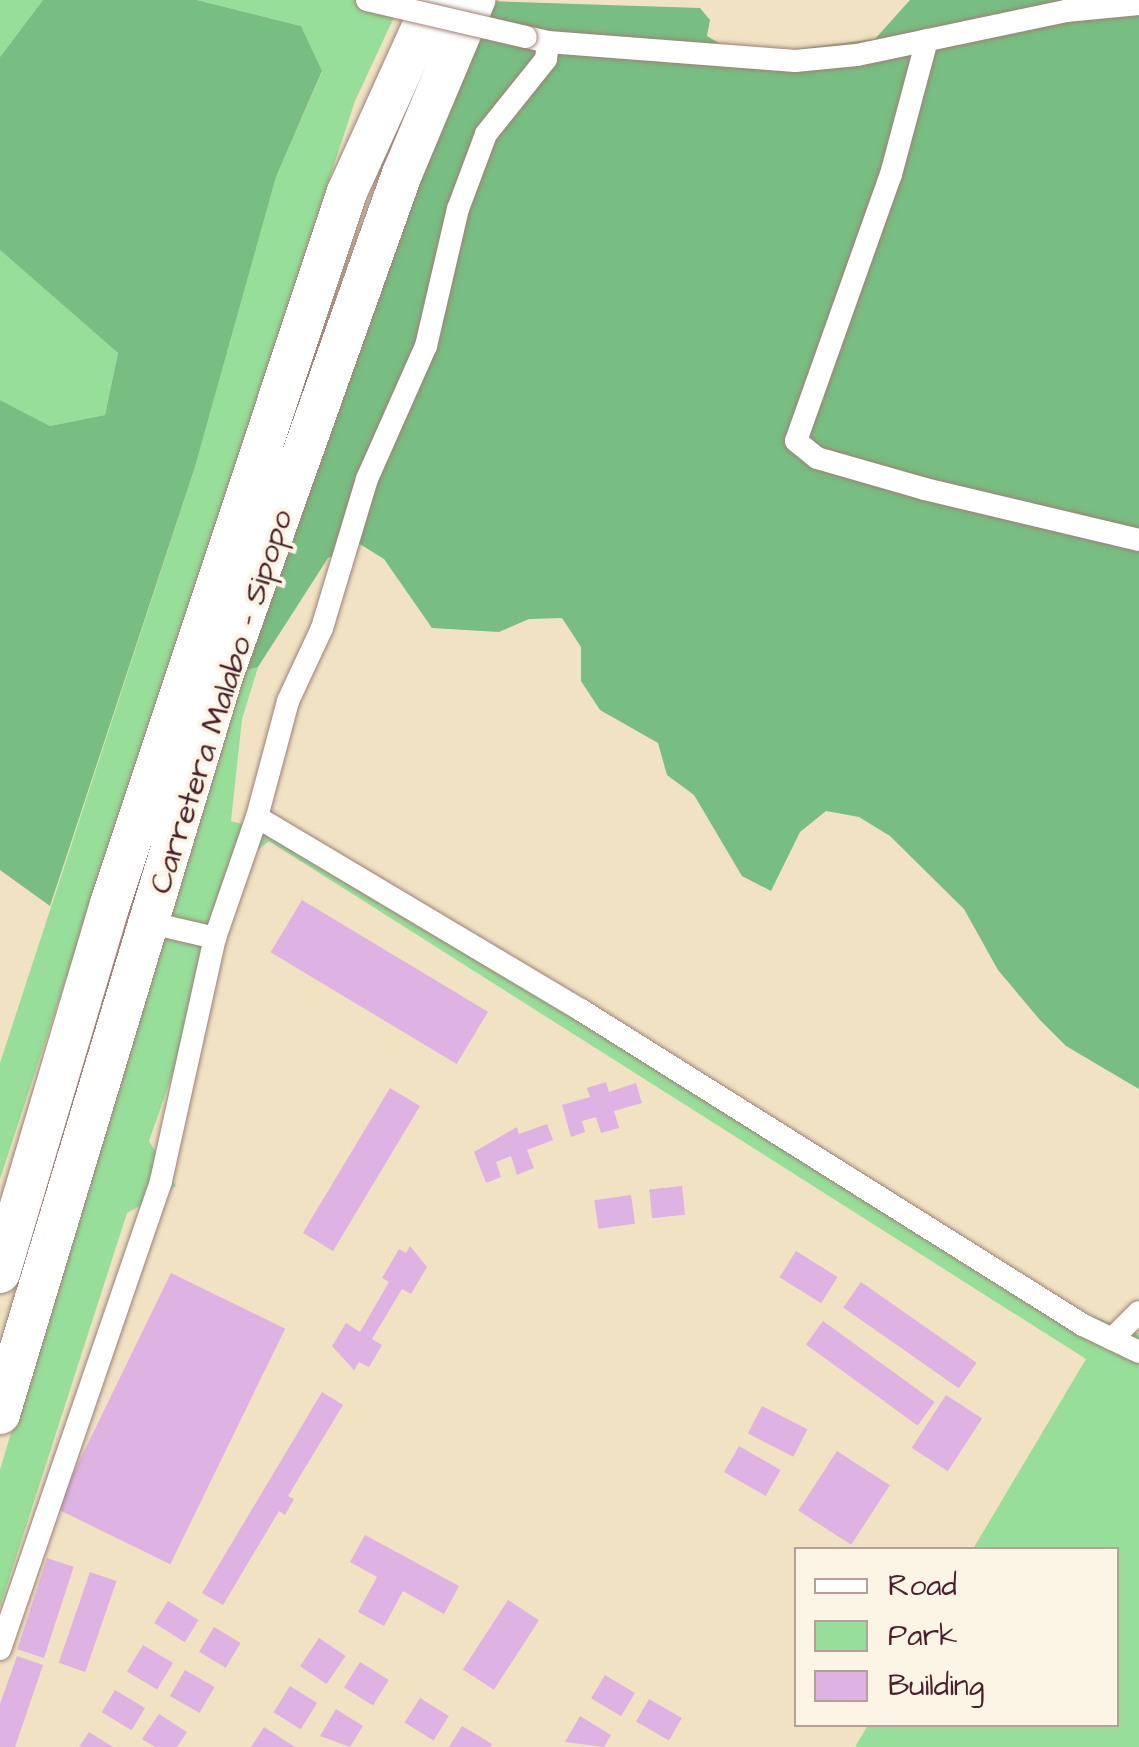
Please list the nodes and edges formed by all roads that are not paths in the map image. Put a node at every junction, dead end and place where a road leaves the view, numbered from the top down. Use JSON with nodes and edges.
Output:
{"nodes":[{"id":1,"x":367,"y":0,"type":"edge"},
{"id":2,"x":434,"y":0,"type":"edge"},
{"id":3,"x":476,"y":0,"type":"edge"},
{"id":4,"x":1139,"y":4,"type":"edge"},
{"id":5,"x":537,"y":40,"type":"junction"},
{"id":6,"x":927,"y":40,"type":"junction"},
{"id":7,"x":1139,"y":540,"type":"edge"},
{"id":8,"x":258,"y":817,"type":"junction"},
{"id":9,"x":152,"y":923,"type":"junction"},
{"id":10,"x":215,"y":938,"type":"junction"},
{"id":11,"x":0,"y":1272,"type":"edge"},
{"id":12,"x":1139,"y":1312,"type":"edge"},
{"id":13,"x":1112,"y":1339,"type":"junction"},
{"id":14,"x":1139,"y":1352,"type":"edge"},
{"id":15,"x":0,"y":1414,"type":"edge"},
{"id":16,"x":0,"y":1649,"type":"edge"}],
"edges":[{"from":1,"to":5,"type":"street","bridge":true},
{"from":2,"to":11,"type":"highway","name":"Carretera Malabo - Sipopo"},
{"from":3,"to":9,"type":"highway","name":"Carretera Malabo - Sipopo"},
{"from":4,"to":6,"type":"street"},
{"from":5,"to":6,"type":"street"},
{"from":5,"to":8,"type":"street"},
{"from":6,"to":7,"type":"street"},
{"from":8,"to":10,"type":"street"},
{"from":8,"to":13,"type":"street"},
{"from":9,"to":10,"type":"street"},
{"from":9,"to":15,"type":"highway","name":"Carretera Malabo - Sipopo"},
{"from":10,"to":16,"type":"street"},
{"from":12,"to":13,"type":"street"},
{"from":13,"to":14,"type":"street"}]}
